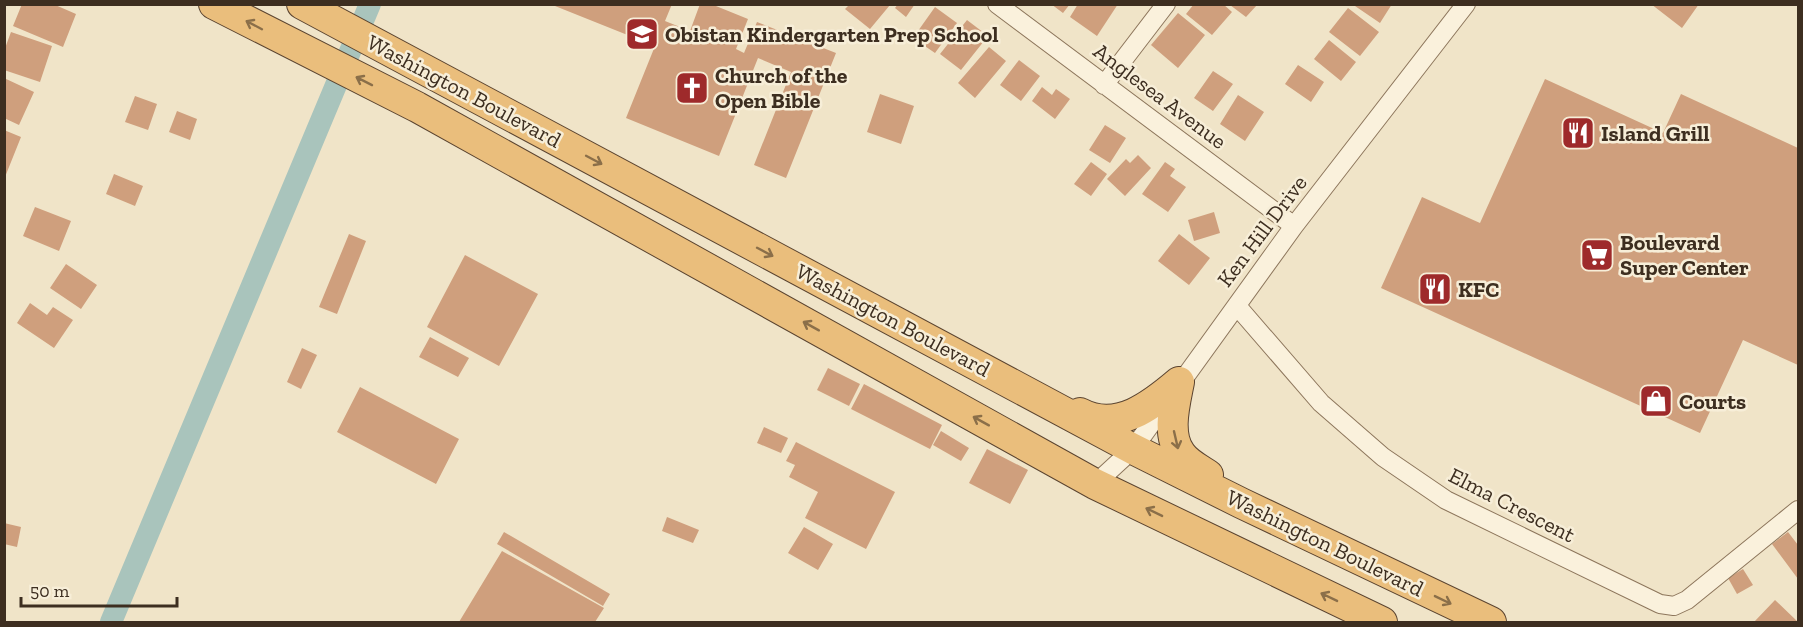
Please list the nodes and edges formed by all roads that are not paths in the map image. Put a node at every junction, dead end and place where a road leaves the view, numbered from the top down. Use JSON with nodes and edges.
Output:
{"nodes":[{"id":1,"x":214,"y":4,"type":"edge"},
{"id":2,"x":997,"y":4,"type":"edge"},
{"id":3,"x":1166,"y":4,"type":"edge"},
{"id":4,"x":1466,"y":4,"type":"edge"},
{"id":5,"x":306,"y":7,"type":"edge"},
{"id":6,"x":1104,"y":85,"type":"junction"},
{"id":7,"x":1294,"y":226,"type":"junction"},
{"id":8,"x":1237,"y":306,"type":"junction"},
{"id":9,"x":1179,"y":382,"type":"junction"},
{"id":10,"x":1021,"y":389,"type":"junction"},
{"id":11,"x":1133,"y":449,"type":"junction"},
{"id":12,"x":1095,"y":484,"type":"junction"},
{"id":13,"x":1241,"y":503,"type":"junction"},
{"id":14,"x":1798,"y":510,"type":"edge"},
{"id":15,"x":1382,"y":622,"type":"edge"},
{"id":16,"x":1491,"y":622,"type":"edge"}],
"edges":[{"from":12,"to":1,"type":"highway","name":"Washington Boulevard","one_way":true},
{"from":2,"to":6,"type":"street","name":"Anglesea Avenue"},
{"from":3,"to":6,"type":"street"},
{"from":4,"to":7,"type":"street","name":"Ken Hill Drive"},
{"from":5,"to":10,"type":"highway","name":"Washington Boulevard","one_way":true},
{"from":6,"to":7,"type":"street","name":"Anglesea Avenue"},
{"from":7,"to":8,"type":"street","name":"Ken Hill Drive"},
{"from":8,"to":9,"type":"street","name":"Ken Hill Drive"},
{"from":8,"to":14,"type":"street","name":"Elma Crescent"},
{"from":9,"to":10,"type":"highway"},
{"from":9,"to":11,"type":"street","name":"Ken Hill Drive"},
{"from":9,"to":13,"type":"highway","one_way":true},
{"from":10,"to":11,"type":"highway","name":"Washington Boulevard"},
{"from":11,"to":12,"type":"street","name":"Ken Hill Drive"},
{"from":11,"to":13,"type":"highway","name":"Washington Boulevard"},
{"from":15,"to":12,"type":"highway","name":"Washington Boulevard","one_way":true},
{"from":13,"to":16,"type":"highway","name":"Washington Boulevard","one_way":true}]}
